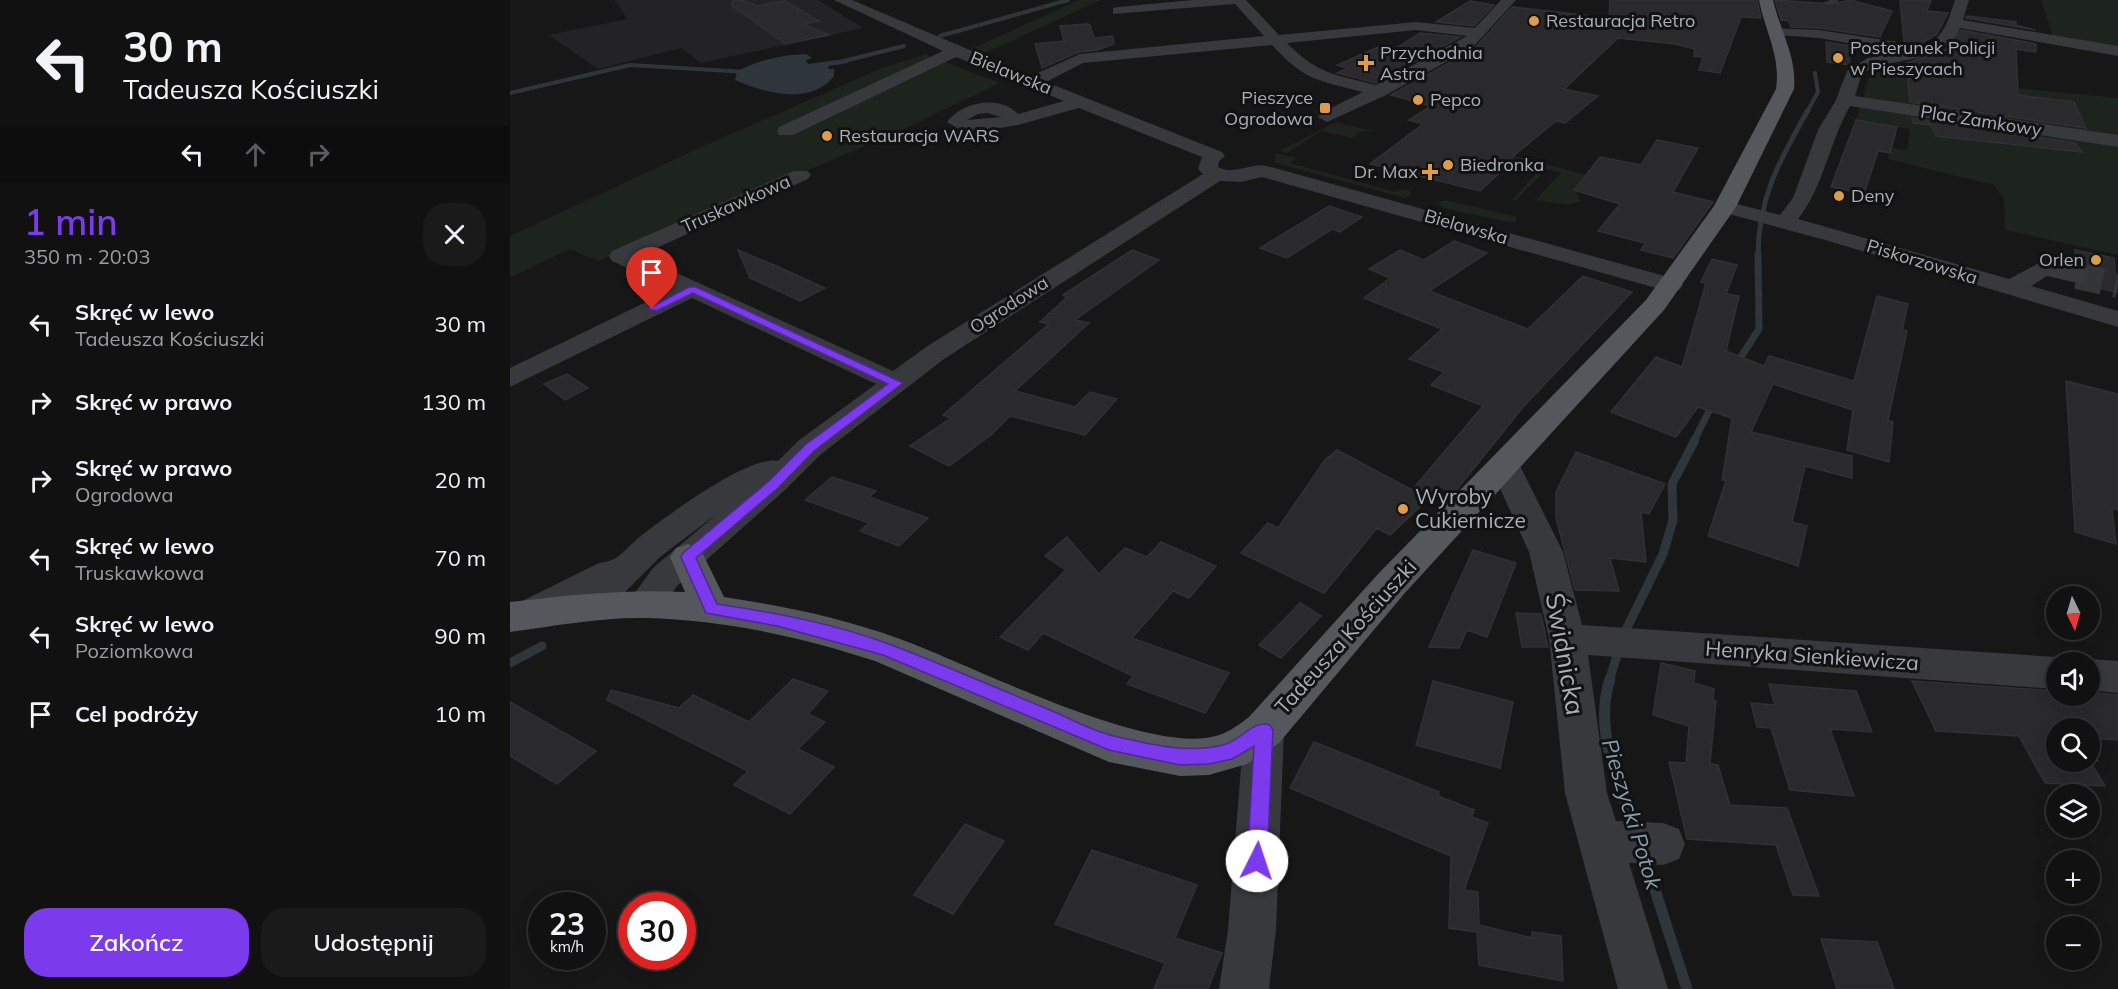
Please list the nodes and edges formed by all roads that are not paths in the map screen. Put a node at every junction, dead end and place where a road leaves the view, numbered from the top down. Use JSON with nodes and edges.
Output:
{"nodes":[{"id":1,"x":841,"y":0,"type":"edge"},
{"id":2,"x":1238,"y":0,"type":"edge"},
{"id":3,"x":1509,"y":0,"type":"edge"},
{"id":4,"x":1766,"y":0,"type":"edge"},
{"id":5,"x":1962,"y":0,"type":"edge"},
{"id":6,"x":1118,"y":11,"type":"dead end"},
{"id":7,"x":1954,"y":23,"type":"junction"},
{"id":8,"x":1786,"y":31,"type":"junction"},
{"id":9,"x":1478,"y":33,"type":"junction"},
{"id":10,"x":1275,"y":41,"type":"junction"},
{"id":11,"x":1919,"y":51,"type":"junction"},
{"id":12,"x":2118,"y":51,"type":"edge"},
{"id":13,"x":958,"y":52,"type":"junction"},
{"id":14,"x":1033,"y":82,"type":"junction"},
{"id":15,"x":1380,"y":91,"type":"junction"},
{"id":16,"x":1845,"y":100,"type":"junction"},
{"id":17,"x":1082,"y":101,"type":"junction"},
{"id":18,"x":1327,"y":117,"type":"dead end"},
{"id":19,"x":1008,"y":120,"type":"dead end"},
{"id":20,"x":786,"y":131,"type":"dead end"},
{"id":21,"x":2118,"y":141,"type":"edge"},
{"id":22,"x":1216,"y":165,"type":"junction"},
{"id":23,"x":801,"y":175,"type":"dead end"},
{"id":24,"x":1732,"y":209,"type":"junction"},
{"id":25,"x":1781,"y":221,"type":"junction"},
{"id":26,"x":2077,"y":276,"type":"tunnel mouth"},
{"id":27,"x":1671,"y":285,"type":"junction"},
{"id":28,"x":2011,"y":288,"type":"junction"},
{"id":29,"x":693,"y":289,"type":"junction"},
{"id":30,"x":2118,"y":320,"type":"edge"},
{"id":31,"x":510,"y":379,"type":"edge"},
{"id":32,"x":897,"y":383,"type":"junction"},
{"id":33,"x":809,"y":448,"type":"junction"},
{"id":34,"x":1504,"y":464,"type":"junction"},
{"id":35,"x":688,"y":557,"type":"junction"},
{"id":36,"x":639,"y":558,"type":"junction"},
{"id":37,"x":645,"y":604,"type":"junction"},
{"id":38,"x":587,"y":607,"type":"junction"},
{"id":39,"x":711,"y":609,"type":"junction"},
{"id":40,"x":519,"y":615,"type":"edge"},
{"id":41,"x":1581,"y":639,"type":"junction"},
{"id":42,"x":2046,"y":672,"type":"edge"},
{"id":43,"x":2100,"y":676,"type":"edge"},
{"id":44,"x":2118,"y":677,"type":"edge"},
{"id":45,"x":1264,"y":730,"type":"junction"},
{"id":46,"x":1244,"y":989,"type":"edge"},
{"id":47,"x":1643,"y":989,"type":"edge"}],
"edges":[{"from":1,"to":13,"type":"street","name":"Bielawska"},
{"from":2,"to":6,"type":"street"},
{"from":2,"to":10,"type":"street"},
{"from":3,"to":9,"type":"street"},
{"from":4,"to":8,"type":"main road","name":"Tadeusza Kościuszki"},
{"from":5,"to":7,"type":"street"},
{"from":7,"to":11,"type":"street"},
{"from":7,"to":12,"type":"street"},
{"from":8,"to":11,"type":"street"},
{"from":8,"to":24,"type":"main road","name":"Tadeusza Kościuszki"},
{"from":9,"to":10,"type":"street"},
{"from":9,"to":15,"type":"street"},
{"from":10,"to":14,"type":"street"},
{"from":10,"to":15,"type":"street"},
{"from":11,"to":16,"type":"street"},
{"from":13,"to":14,"type":"street","name":"Bielawska"},
{"from":13,"to":20,"type":"street"},
{"from":14,"to":17,"type":"street","name":"Bielawska"},
{"from":15,"to":18,"type":"street"},
{"from":16,"to":21,"type":"street","name":"Plac Zamkowy"},
{"from":16,"to":25,"type":"street"},
{"from":17,"to":19,"type":"street"},
{"from":17,"to":22,"type":"street","name":"Bielawska"},
{"from":22,"to":27,"type":"street","name":"Bielawska"},
{"from":22,"to":32,"type":"street","name":"Ogrodowa"},
{"from":23,"to":29,"type":"street","name":"Truskawkowa"},
{"from":24,"to":25,"type":"street","name":"Piskorzowska"},
{"from":24,"to":27,"type":"main road","name":"Tadeusza Kościuszki"},
{"from":25,"to":28,"type":"street","name":"Piskorzowska"},
{"from":26,"to":28,"type":"street"},
{"from":27,"to":34,"type":"main road","name":"Tadeusza Kościuszki"},
{"from":28,"to":30,"type":"street","name":"Piskorzowska"},
{"from":29,"to":31,"type":"street"},
{"from":29,"to":32,"type":"street","name":"Truskawkowa"},
{"from":32,"to":33,"type":"street","name":"Ogrodowa"},
{"from":33,"to":35,"type":"street","name":"Ogrodowa"},
{"from":33,"to":36,"type":"street","name":"Ogrodowa"},
{"from":34,"to":41,"type":"street","name":"Świdnicka"},
{"from":34,"to":45,"type":"main road","name":"Tadeusza Kościuszki"},
{"from":35,"to":37,"type":"street","name":"Ogrodowa"},
{"from":35,"to":39,"type":"main road"},
{"from":36,"to":38,"type":"street","name":"Ogrodowa"},
{"from":36,"to":40,"type":"street"},
{"from":37,"to":38,"type":"main road","name":"Tadeusza Kościuszki"},
{"from":37,"to":39,"type":"main road","name":"Tadeusza Kościuszki"},
{"from":38,"to":40,"type":"main road","name":"Tadeusza Kościuszki"},
{"from":39,"to":45,"type":"main road","name":"Tadeusza Kościuszki"},
{"from":41,"to":42,"type":"street","name":"Henryka Sienkiewicza"},
{"from":41,"to":47,"type":"street","name":"Świdnicka"},
{"from":43,"to":44,"type":"street"},
{"from":45,"to":46,"type":"street"}]}
